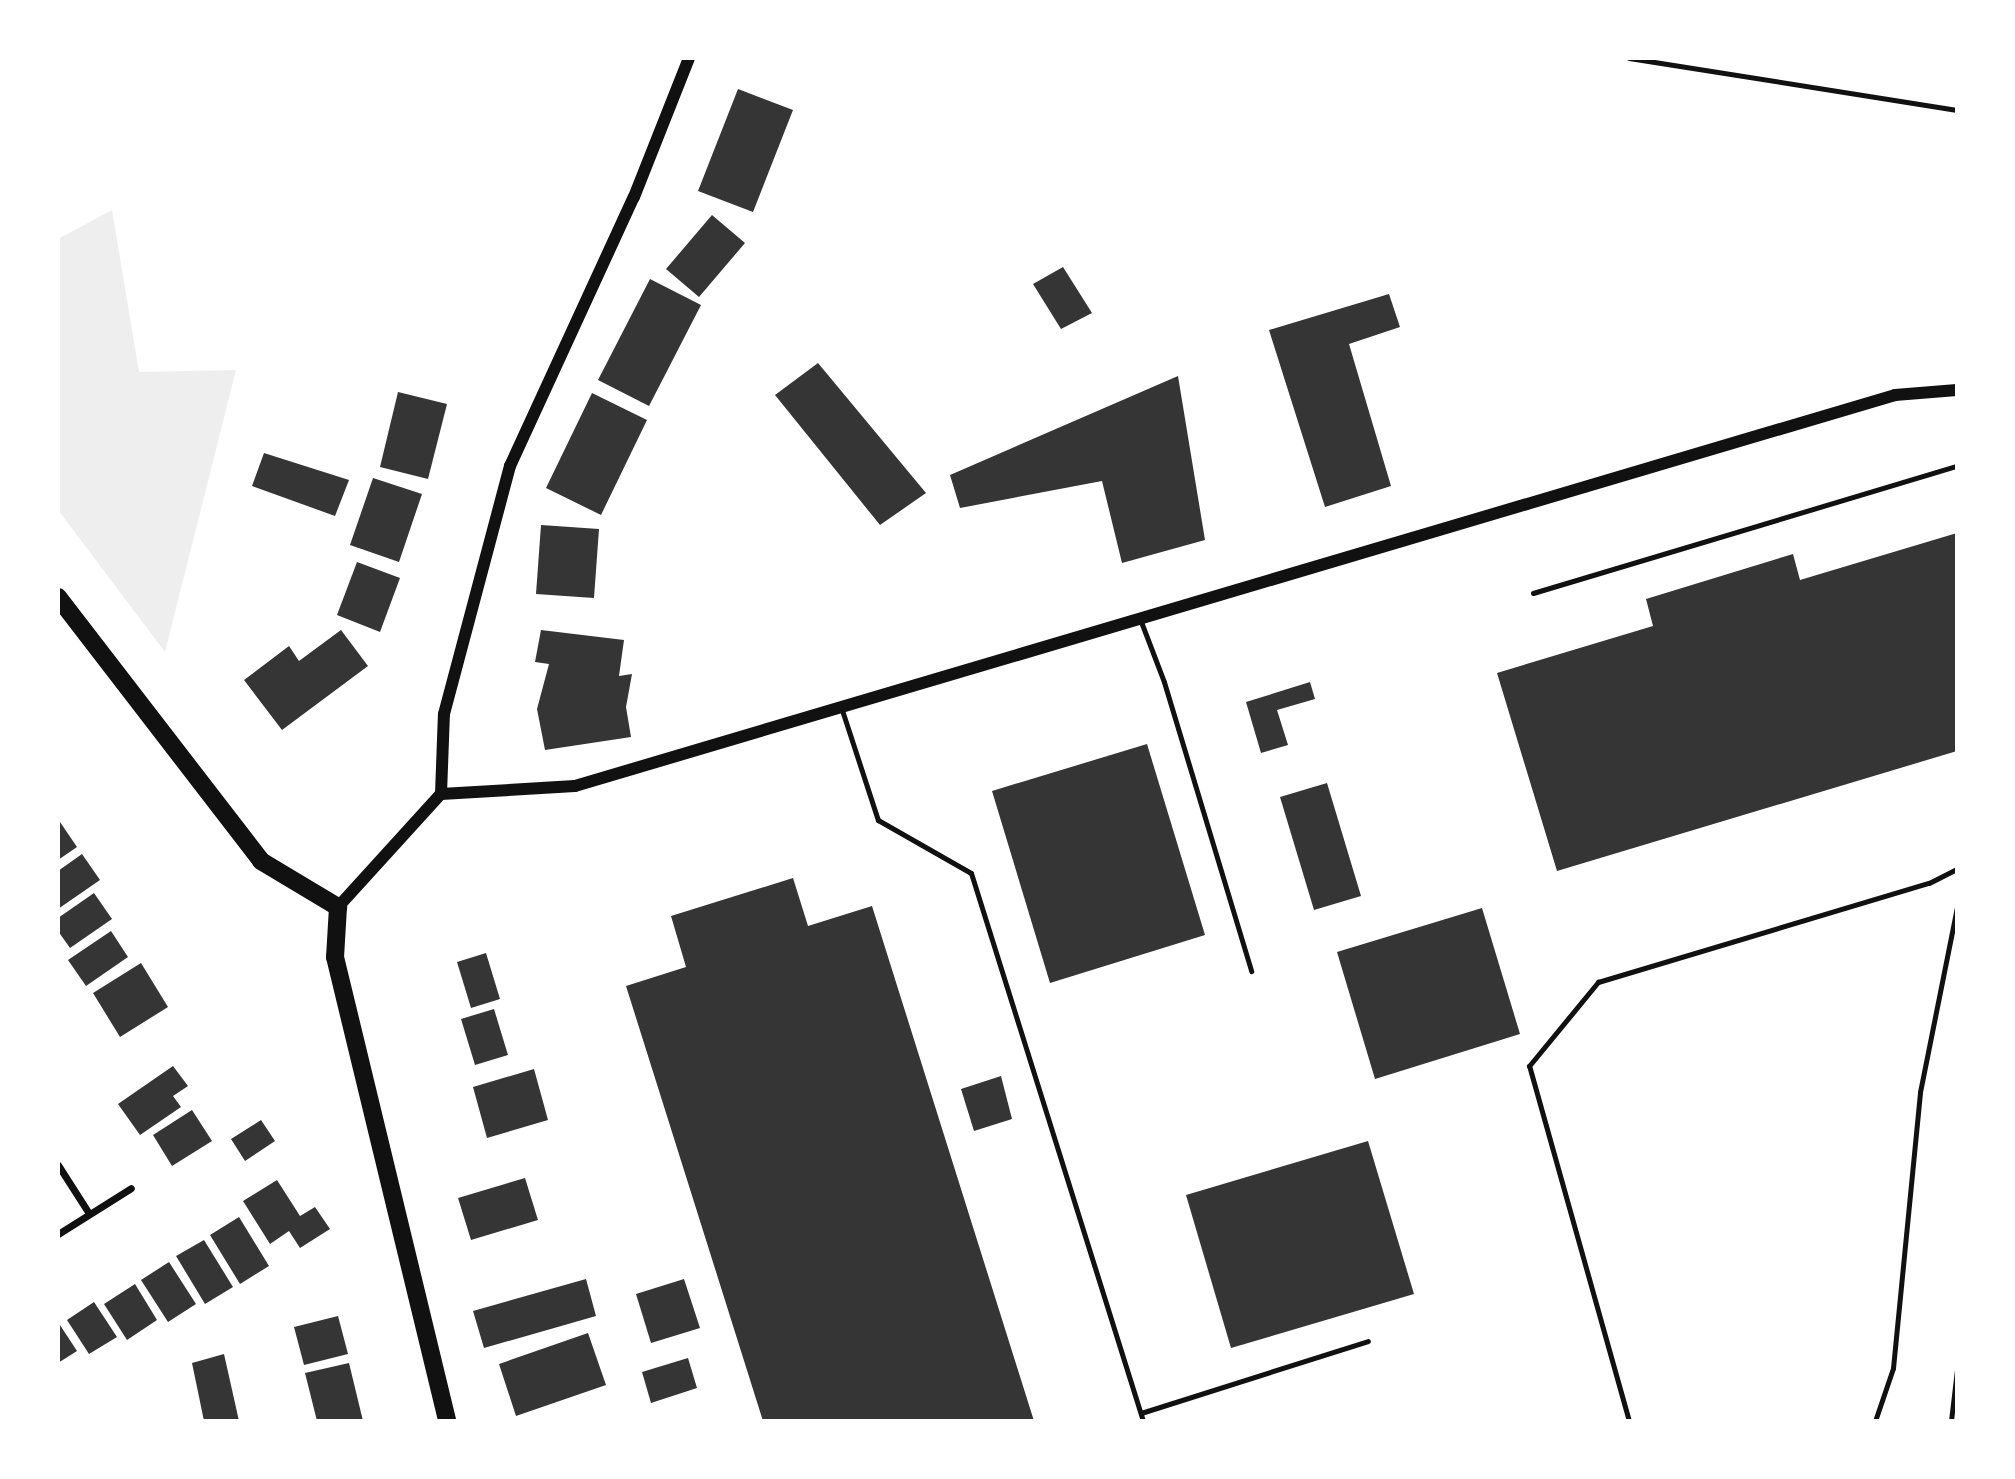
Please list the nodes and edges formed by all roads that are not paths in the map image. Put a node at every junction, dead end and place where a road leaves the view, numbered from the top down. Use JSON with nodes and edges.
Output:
{"nodes":[{"id":1,"x":689,"y":58,"type":"edge"},
{"id":2,"x":1629,"y":58,"type":"edge"},
{"id":3,"x":1957,"y":110,"type":"edge"},
{"id":4,"x":1957,"y":390,"type":"edge"},
{"id":5,"x":1957,"y":466,"type":"edge"},
{"id":6,"x":1534,"y":593,"type":"dead end"},
{"id":7,"x":58,"y":597,"type":"edge"},
{"id":8,"x":1140,"y":619,"type":"junction"},
{"id":9,"x":841,"y":707,"type":"junction"},
{"id":10,"x":441,"y":794,"type":"junction"},
{"id":11,"x":1957,"y":869,"type":"edge"},
{"id":12,"x":1957,"y":906,"type":"edge"},
{"id":13,"x":338,"y":907,"type":"junction"},
{"id":14,"x":1251,"y":971,"type":"dead end"},
{"id":15,"x":58,"y":1165,"type":"edge"},
{"id":16,"x":131,"y":1188,"type":"dead end"},
{"id":17,"x":88,"y":1212,"type":"junction"},
{"id":18,"x":58,"y":1234,"type":"edge"},
{"id":19,"x":1368,"y":1341,"type":"dead end"},
{"id":20,"x":1141,"y":1413,"type":"junction"},
{"id":21,"x":447,"y":1421,"type":"edge"},
{"id":22,"x":1143,"y":1421,"type":"edge"},
{"id":23,"x":1629,"y":1421,"type":"edge"},
{"id":24,"x":1875,"y":1421,"type":"edge"}],
"edges":[{"from":1,"to":10,"type":"street"},
{"from":2,"to":3,"type":"lane"},
{"from":4,"to":8,"type":"street"},
{"from":5,"to":6,"type":"lane"},
{"from":7,"to":13,"type":"main road"},
{"from":8,"to":9,"type":"street"},
{"from":8,"to":14,"type":"lane"},
{"from":9,"to":10,"type":"street"},
{"from":9,"to":20,"type":"lane"},
{"from":10,"to":13,"type":"street"},
{"from":11,"to":23,"type":"lane"},
{"from":12,"to":24,"type":"lane"},
{"from":13,"to":21,"type":"main road"},
{"from":15,"to":17,"type":"street"},
{"from":16,"to":17,"type":"street"},
{"from":17,"to":18,"type":"street"},
{"from":19,"to":20,"type":"lane"},
{"from":20,"to":22,"type":"lane"}]}
